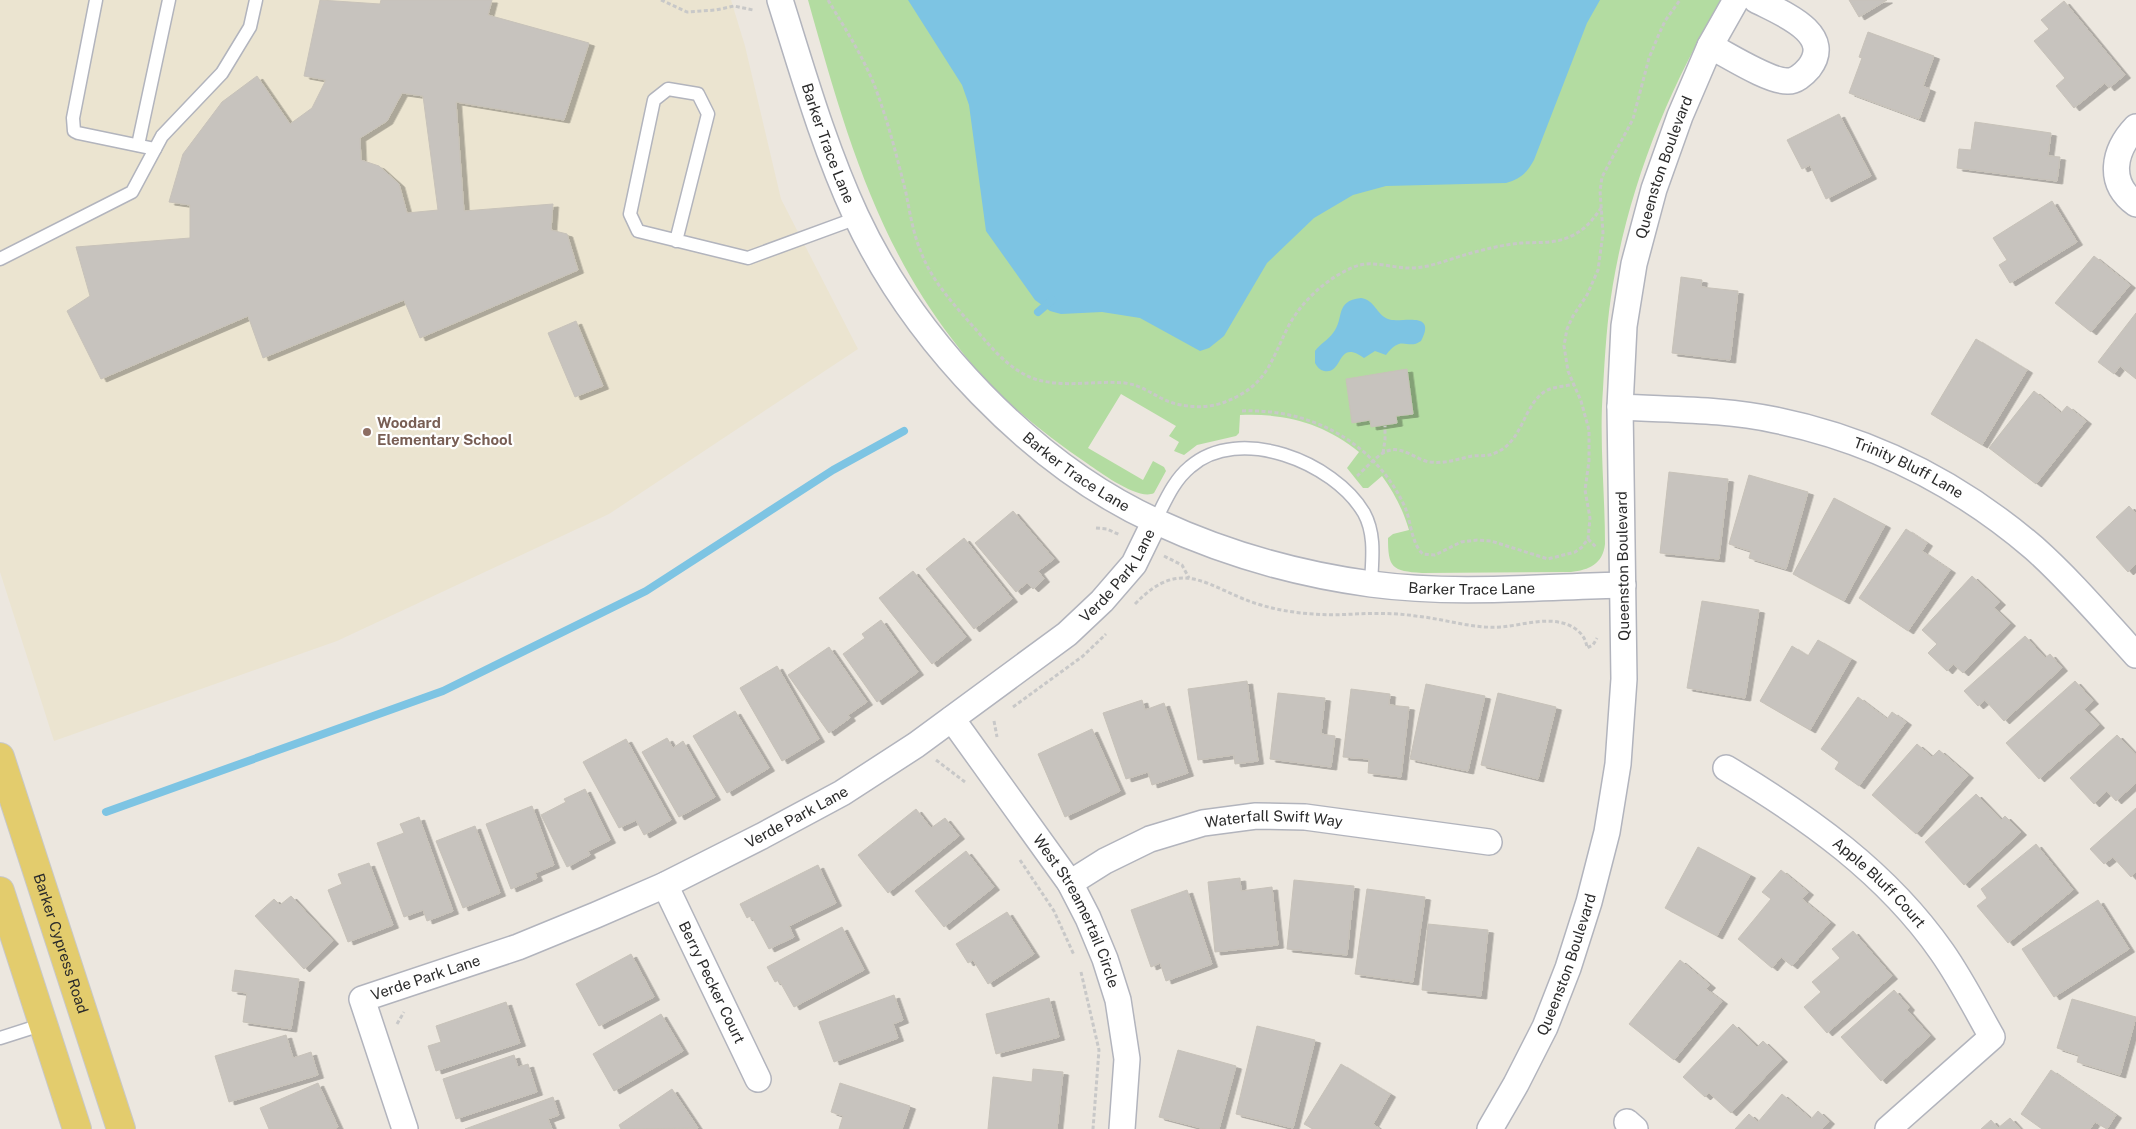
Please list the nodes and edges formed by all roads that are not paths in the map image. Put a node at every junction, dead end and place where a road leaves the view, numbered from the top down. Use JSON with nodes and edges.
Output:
{"nodes":[{"id":1,"x":96,"y":0,"type":"edge"},
{"id":2,"x":169,"y":0,"type":"edge"},
{"id":3,"x":256,"y":0,"type":"edge"},
{"id":4,"x":780,"y":0,"type":"edge"},
{"id":5,"x":1736,"y":0,"type":"edge"},
{"id":6,"x":1756,"y":0,"type":"edge"},
{"id":7,"x":1710,"y":46,"type":"junction"},
{"id":8,"x":2136,"y":127,"type":"edge"},
{"id":9,"x":138,"y":146,"type":"junction"},
{"id":10,"x":155,"y":149,"type":"junction"},
{"id":11,"x":2136,"y":204,"type":"edge"},
{"id":12,"x":857,"y":218,"type":"junction"},
{"id":13,"x":676,"y":241,"type":"junction"},
{"id":14,"x":0,"y":259,"type":"edge"},
{"id":15,"x":1620,"y":407,"type":"junction"},
{"id":16,"x":1156,"y":521,"type":"junction"},
{"id":17,"x":1371,"y":584,"type":"junction"},
{"id":18,"x":1623,"y":586,"type":"junction"},
{"id":19,"x":2136,"y":655,"type":"edge"},
{"id":20,"x":952,"y":719,"type":"junction"},
{"id":21,"x":0,"y":757,"type":"edge"},
{"id":22,"x":1726,"y":768,"type":"dead end"},
{"id":23,"x":1489,"y":842,"type":"dead end"},
{"id":24,"x":1070,"y":883,"type":"junction"},
{"id":25,"x":666,"y":885,"type":"junction"},
{"id":26,"x":0,"y":891,"type":"edge"},
{"id":27,"x":84,"y":1012,"type":"junction"},
{"id":28,"x":44,"y":1024,"type":"junction"},
{"id":29,"x":0,"y":1038,"type":"edge"},
{"id":30,"x":758,"y":1079,"type":"dead end"},
{"id":31,"x":77,"y":1129,"type":"edge"},
{"id":32,"x":122,"y":1129,"type":"edge"},
{"id":33,"x":405,"y":1129,"type":"edge"},
{"id":34,"x":1122,"y":1129,"type":"edge"},
{"id":35,"x":1490,"y":1129,"type":"edge"},
{"id":36,"x":1888,"y":1129,"type":"edge"}],
"edges":[{"from":1,"to":9,"type":"lane"},
{"from":2,"to":9,"type":"lane"},
{"from":3,"to":10,"type":"lane"},
{"from":4,"to":12,"type":"street","name":"Barker Trace Lane"},
{"from":5,"to":7,"type":"street","name":"Queenston Boulevard"},
{"from":6,"to":7,"type":"street"},
{"from":7,"to":15,"type":"street","name":"Queenston Boulevard"},
{"from":8,"to":11,"type":"street"},
{"from":9,"to":10,"type":"lane"},
{"from":10,"to":14,"type":"lane"},
{"from":12,"to":13,"type":"lane"},
{"from":12,"to":16,"type":"street","name":"Barker Trace Lane"},
{"from":13,"to":13,"type":"lane"},
{"from":15,"to":18,"type":"street","name":"Queenston Boulevard"},
{"from":15,"to":19,"type":"street","name":"Trinity Bluff Lane"},
{"from":16,"to":17,"type":"street","name":"Barker Trace Lane"},
{"from":16,"to":17,"type":"lane"},
{"from":16,"to":20,"type":"street","name":"Verde Park Lane"},
{"from":17,"to":18,"type":"street","name":"Barker Trace Lane"},
{"from":18,"to":35,"type":"street","name":"Queenston Boulevard"},
{"from":20,"to":24,"type":"street","name":"West Streamertail Circle"},
{"from":20,"to":25,"type":"street","name":"Verde Park Lane"},
{"from":21,"to":27,"type":"main road","name":"Barker Cypress Road"},
{"from":22,"to":36,"type":"street","name":"Apple Bluff Court"},
{"from":23,"to":24,"type":"street","name":"Waterfall Swift Way"},
{"from":24,"to":34,"type":"street","name":"West Streamertail Circle"},
{"from":25,"to":30,"type":"street","name":"Berry Pecker Court"},
{"from":25,"to":33,"type":"street","name":"Verde Park Lane"},
{"from":26,"to":28,"type":"main road"},
{"from":27,"to":28,"type":"main road"},
{"from":27,"to":32,"type":"main road","name":"Barker Cypress Road"},
{"from":28,"to":29,"type":"lane"},
{"from":28,"to":31,"type":"main road"}]}
